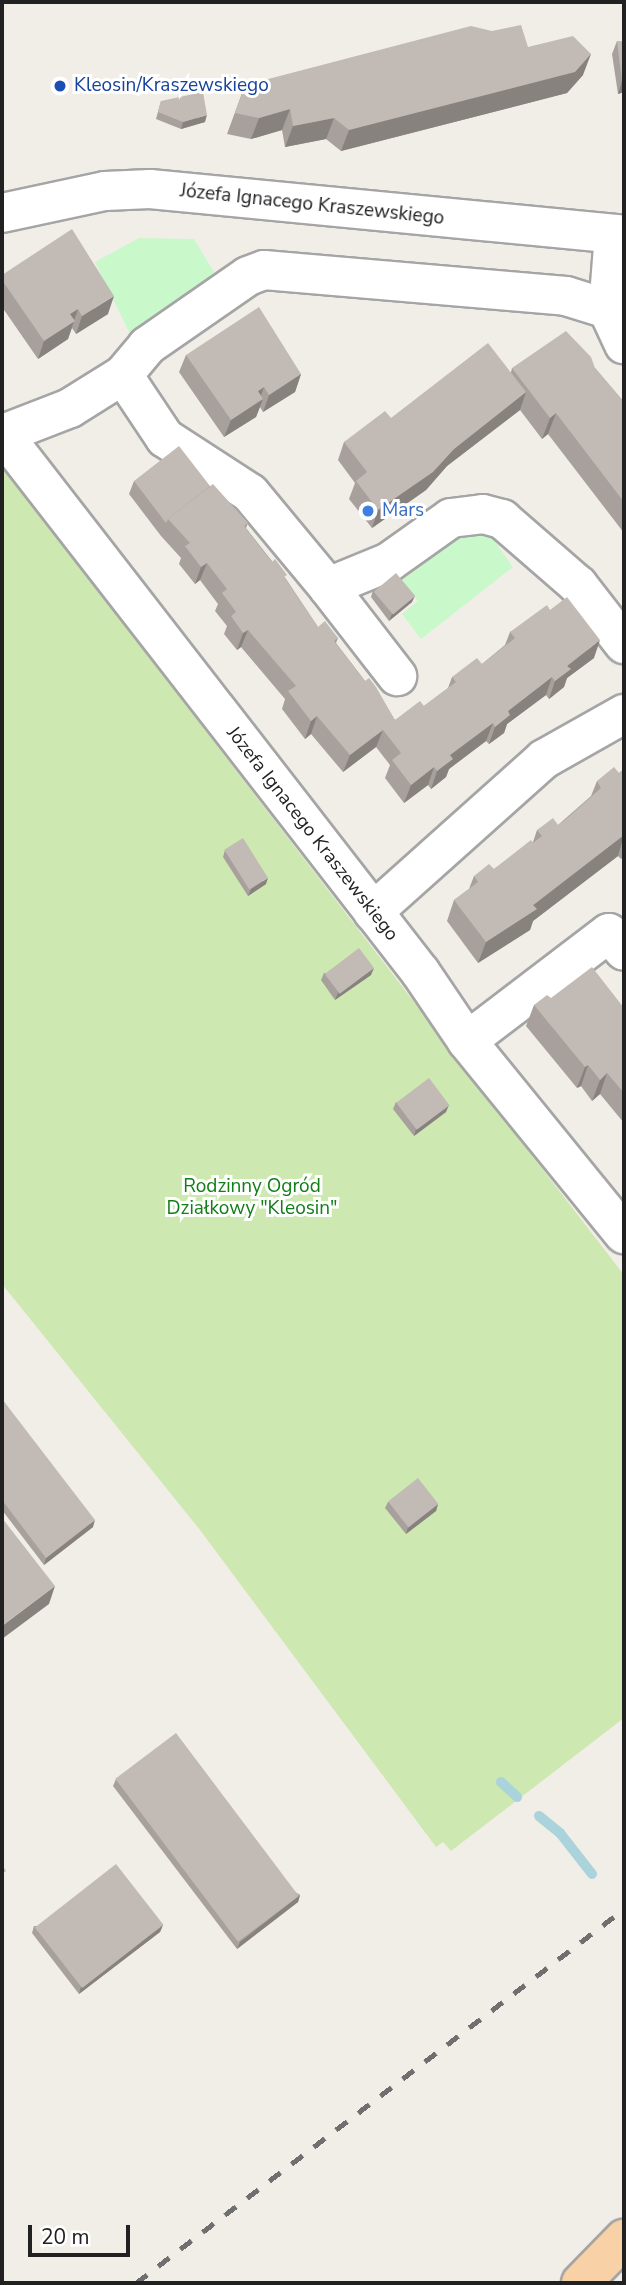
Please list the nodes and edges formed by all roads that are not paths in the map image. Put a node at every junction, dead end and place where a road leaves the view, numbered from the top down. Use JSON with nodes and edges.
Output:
{"nodes":[{"id":1,"x":2,"y":213,"type":"edge"},
{"id":2,"x":619,"y":234,"type":"edge"},
{"id":3,"x":616,"y":312,"type":"edge"},
{"id":4,"x":624,"y":345,"type":"edge"},
{"id":5,"x":123,"y":375,"type":"junction"},
{"id":6,"x":2,"y":433,"type":"edge"},
{"id":7,"x":328,"y":587,"type":"junction"},
{"id":8,"x":624,"y":644,"type":"edge"},
{"id":9,"x":397,"y":676,"type":"dead end"},
{"id":10,"x":624,"y":715,"type":"edge"},
{"id":11,"x":373,"y":912,"type":"junction"},
{"id":12,"x":619,"y":935,"type":"edge"},
{"id":13,"x":467,"y":1041,"type":"junction"},
{"id":14,"x":624,"y":1234,"type":"edge"},
{"id":15,"x":624,"y":2239,"type":"edge"},
{"id":16,"x":624,"y":2265,"type":"edge"},
{"id":17,"x":581,"y":2283,"type":"edge"},
{"id":18,"x":595,"y":2283,"type":"edge"}],
"edges":[{"from":1,"to":2,"type":"street","name":"Józefa Ignacego Kraszewskiego"},
{"from":2,"to":3,"type":"street"},
{"from":3,"to":4,"type":"street"},
{"from":3,"to":5,"type":"street"},
{"from":5,"to":6,"type":"street"},
{"from":5,"to":7,"type":"street"},
{"from":6,"to":11,"type":"street","name":"Józefa Ignacego Kraszewskiego"},
{"from":7,"to":8,"type":"street"},
{"from":7,"to":9,"type":"street"},
{"from":10,"to":11,"type":"street"},
{"from":11,"to":13,"type":"street","name":"Józefa Ignacego Kraszewskiego"},
{"from":12,"to":13,"type":"street"},
{"from":13,"to":14,"type":"street","name":"Józefa Ignacego Kraszewskiego"},
{"from":15,"to":17,"type":"main road"},
{"from":16,"to":18,"type":"main road"}]}
